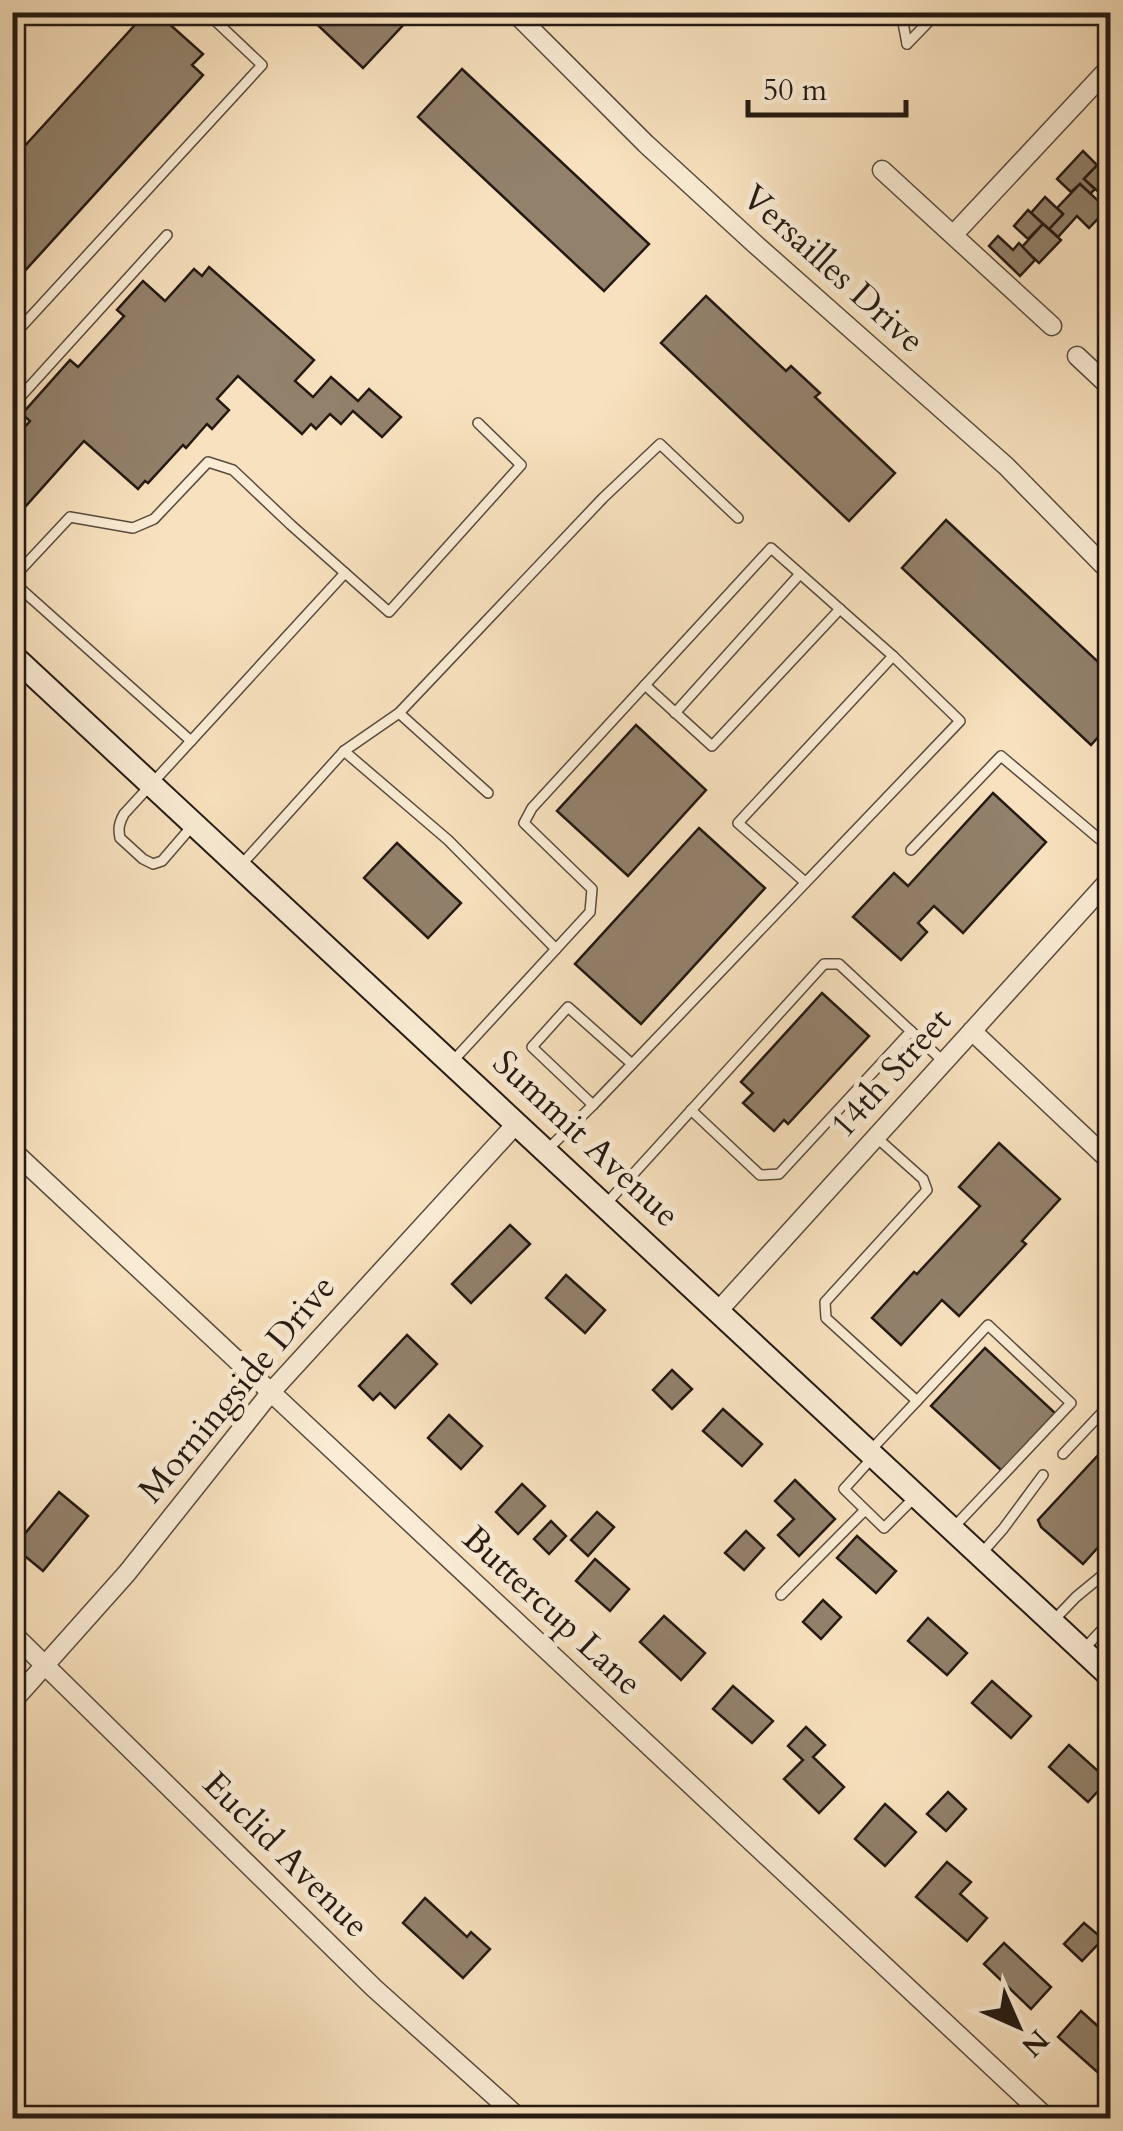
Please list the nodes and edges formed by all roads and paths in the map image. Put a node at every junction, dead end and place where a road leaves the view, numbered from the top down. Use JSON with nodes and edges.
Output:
{"nodes":[{"id":1,"x":206,"y":12,"type":"edge"},
{"id":2,"x":514,"y":12,"type":"edge"},
{"id":3,"x":901,"y":12,"type":"edge"},
{"id":4,"x":938,"y":12,"type":"edge"},
{"id":5,"x":1110,"y":67,"type":"edge"},
{"id":6,"x":882,"y":170,"type":"dead end"},
{"id":7,"x":954,"y":234,"type":"junction"},
{"id":8,"x":166,"y":235,"type":"dead end"},
{"id":9,"x":1052,"y":326,"type":"dead end"},
{"id":10,"x":12,"y":337,"type":"edge"},
{"id":11,"x":1077,"y":356,"type":"dead end"},
{"id":12,"x":1110,"y":386,"type":"edge"},
{"id":13,"x":12,"y":406,"type":"edge"},
{"id":14,"x":478,"y":423,"type":"dead end"},
{"id":15,"x":738,"y":518,"type":"dead end"},
{"id":16,"x":1110,"y":572,"type":"edge"},
{"id":17,"x":345,"y":573,"type":"junction"},
{"id":18,"x":800,"y":574,"type":"junction"},
{"id":19,"x":12,"y":580,"type":"edge"},
{"id":20,"x":840,"y":609,"type":"junction"},
{"id":21,"x":893,"y":656,"type":"junction"},
{"id":22,"x":15,"y":663,"type":"edge"},
{"id":23,"x":645,"y":685,"type":"junction"},
{"id":24,"x":675,"y":712,"type":"junction"},
{"id":25,"x":399,"y":713,"type":"junction"},
{"id":26,"x":191,"y":742,"type":"junction"},
{"id":27,"x":344,"y":751,"type":"junction"},
{"id":28,"x":152,"y":784,"type":"junction"},
{"id":29,"x":488,"y":793,"type":"dead end"},
{"id":30,"x":194,"y":824,"type":"junction"},
{"id":31,"x":1110,"y":848,"type":"edge"},
{"id":32,"x":910,"y":850,"type":"dead end"},
{"id":33,"x":240,"y":866,"type":"junction"},
{"id":34,"x":1110,"y":879,"type":"edge"},
{"id":35,"x":805,"y":882,"type":"junction"},
{"id":36,"x":556,"y":949,"type":"junction"},
{"id":37,"x":972,"y":1030,"type":"junction"},
{"id":38,"x":912,"y":1031,"type":"junction"},
{"id":39,"x":452,"y":1062,"type":"junction"},
{"id":40,"x":944,"y":1062,"type":"junction"},
{"id":41,"x":632,"y":1064,"type":"junction"},
{"id":42,"x":593,"y":1105,"type":"junction"},
{"id":43,"x":691,"y":1110,"type":"junction"},
{"id":44,"x":518,"y":1123,"type":"junction"},
{"id":45,"x":876,"y":1138,"type":"junction"},
{"id":46,"x":12,"y":1150,"type":"edge"},
{"id":47,"x":547,"y":1150,"type":"junction"},
{"id":48,"x":1110,"y":1161,"type":"edge"},
{"id":49,"x":605,"y":1204,"type":"junction"},
{"id":50,"x":720,"y":1310,"type":"junction"},
{"id":51,"x":271,"y":1392,"type":"junction"},
{"id":52,"x":916,"y":1401,"type":"junction"},
{"id":53,"x":1110,"y":1404,"type":"edge"},
{"id":54,"x":872,"y":1453,"type":"junction"},
{"id":55,"x":1063,"y":1454,"type":"dead end"},
{"id":56,"x":1043,"y":1474,"type":"dead end"},
{"id":57,"x":917,"y":1495,"type":"junction"},
{"id":58,"x":865,"y":1510,"type":"junction"},
{"id":59,"x":953,"y":1528,"type":"junction"},
{"id":60,"x":981,"y":1554,"type":"junction"},
{"id":61,"x":1110,"y":1569,"type":"edge"},
{"id":62,"x":781,"y":1595,"type":"dead end"},
{"id":63,"x":1110,"y":1621,"type":"edge"},
{"id":64,"x":1052,"y":1622,"type":"junction"},
{"id":65,"x":12,"y":1633,"type":"edge"},
{"id":66,"x":1083,"y":1650,"type":"junction"},
{"id":67,"x":46,"y":1665,"type":"junction"},
{"id":68,"x":1110,"y":1676,"type":"edge"},
{"id":69,"x":12,"y":1702,"type":"edge"},
{"id":70,"x":518,"y":2118,"type":"edge"},
{"id":71,"x":1048,"y":2118,"type":"edge"}],
"edges":[{"from":1,"to":10,"type":"lane"},
{"from":2,"to":16,"type":"street","name":"Versailles Drive"},
{"from":3,"to":4,"type":"lane"},
{"from":5,"to":7,"type":"street"},
{"from":6,"to":7,"type":"street"},
{"from":7,"to":9,"type":"street"},
{"from":8,"to":13,"type":"lane"},
{"from":11,"to":12,"type":"street"},
{"from":14,"to":17,"type":"lane"},
{"from":15,"to":25,"type":"lane"},
{"from":17,"to":19,"type":"lane"},
{"from":17,"to":26,"type":"lane"},
{"from":18,"to":20,"type":"lane"},
{"from":18,"to":23,"type":"lane"},
{"from":18,"to":24,"type":"lane"},
{"from":19,"to":26,"type":"lane"},
{"from":20,"to":21,"type":"lane"},
{"from":20,"to":24,"type":"lane"},
{"from":21,"to":35,"type":"lane"},
{"from":21,"to":35,"type":"lane"},
{"from":22,"to":28,"type":"main road","name":"Summit Avenue"},
{"from":23,"to":24,"type":"lane"},
{"from":23,"to":36,"type":"lane"},
{"from":25,"to":27,"type":"lane"},
{"from":25,"to":29,"type":"lane"},
{"from":26,"to":28,"type":"lane"},
{"from":27,"to":33,"type":"lane"},
{"from":27,"to":36,"type":"lane"},
{"from":28,"to":30,"type":"main road","name":"Summit Avenue"},
{"from":28,"to":30,"type":"lane"},
{"from":30,"to":33,"type":"main road","name":"Summit Avenue"},
{"from":31,"to":32,"type":"lane"},
{"from":33,"to":39,"type":"main road","name":"Summit Avenue"},
{"from":34,"to":37,"type":"street","name":"14th Street"},
{"from":35,"to":41,"type":"lane"},
{"from":36,"to":39,"type":"lane"},
{"from":37,"to":40,"type":"street","name":"14th Street"},
{"from":37,"to":48,"type":"street"},
{"from":38,"to":40,"type":"lane"},
{"from":38,"to":43,"type":"lane"},
{"from":38,"to":43,"type":"lane"},
{"from":39,"to":44,"type":"main road","name":"Summit Avenue"},
{"from":40,"to":45,"type":"street","name":"14th Street"},
{"from":41,"to":42,"type":"lane"},
{"from":41,"to":42,"type":"lane"},
{"from":42,"to":47,"type":"lane"},
{"from":43,"to":49,"type":"lane"},
{"from":44,"to":47,"type":"main road","name":"Summit Avenue"},
{"from":44,"to":51,"type":"street","name":"Morningside Drive"},
{"from":45,"to":50,"type":"street","name":"14th Street"},
{"from":45,"to":52,"type":"lane"},
{"from":46,"to":51,"type":"street","name":"Buttercup Lane"},
{"from":47,"to":49,"type":"main road","name":"Summit Avenue"},
{"from":49,"to":50,"type":"main road","name":"Summit Avenue"},
{"from":50,"to":54,"type":"main road","name":"Summit Avenue"},
{"from":51,"to":67,"type":"street","name":"Morningside Drive"},
{"from":51,"to":71,"type":"street","name":"Buttercup Lane"},
{"from":52,"to":54,"type":"lane"},
{"from":52,"to":59,"type":"lane"},
{"from":53,"to":55,"type":"lane"},
{"from":54,"to":57,"type":"main road","name":"Summit Avenue"},
{"from":54,"to":58,"type":"lane"},
{"from":56,"to":60,"type":"lane"},
{"from":57,"to":58,"type":"lane"},
{"from":57,"to":59,"type":"main road","name":"Summit Avenue"},
{"from":58,"to":62,"type":"lane"},
{"from":59,"to":60,"type":"main road","name":"Summit Avenue"},
{"from":60,"to":64,"type":"main road","name":"Summit Avenue"},
{"from":61,"to":64,"type":"lane"},
{"from":63,"to":66,"type":"lane"},
{"from":64,"to":66,"type":"main road","name":"Summit Avenue"},
{"from":65,"to":67,"type":"street","name":"Euclid Avenue"},
{"from":66,"to":68,"type":"main road","name":"Summit Avenue"},
{"from":67,"to":69,"type":"street","name":"Morningside Drive"},
{"from":67,"to":70,"type":"street","name":"Euclid Avenue"}]}
